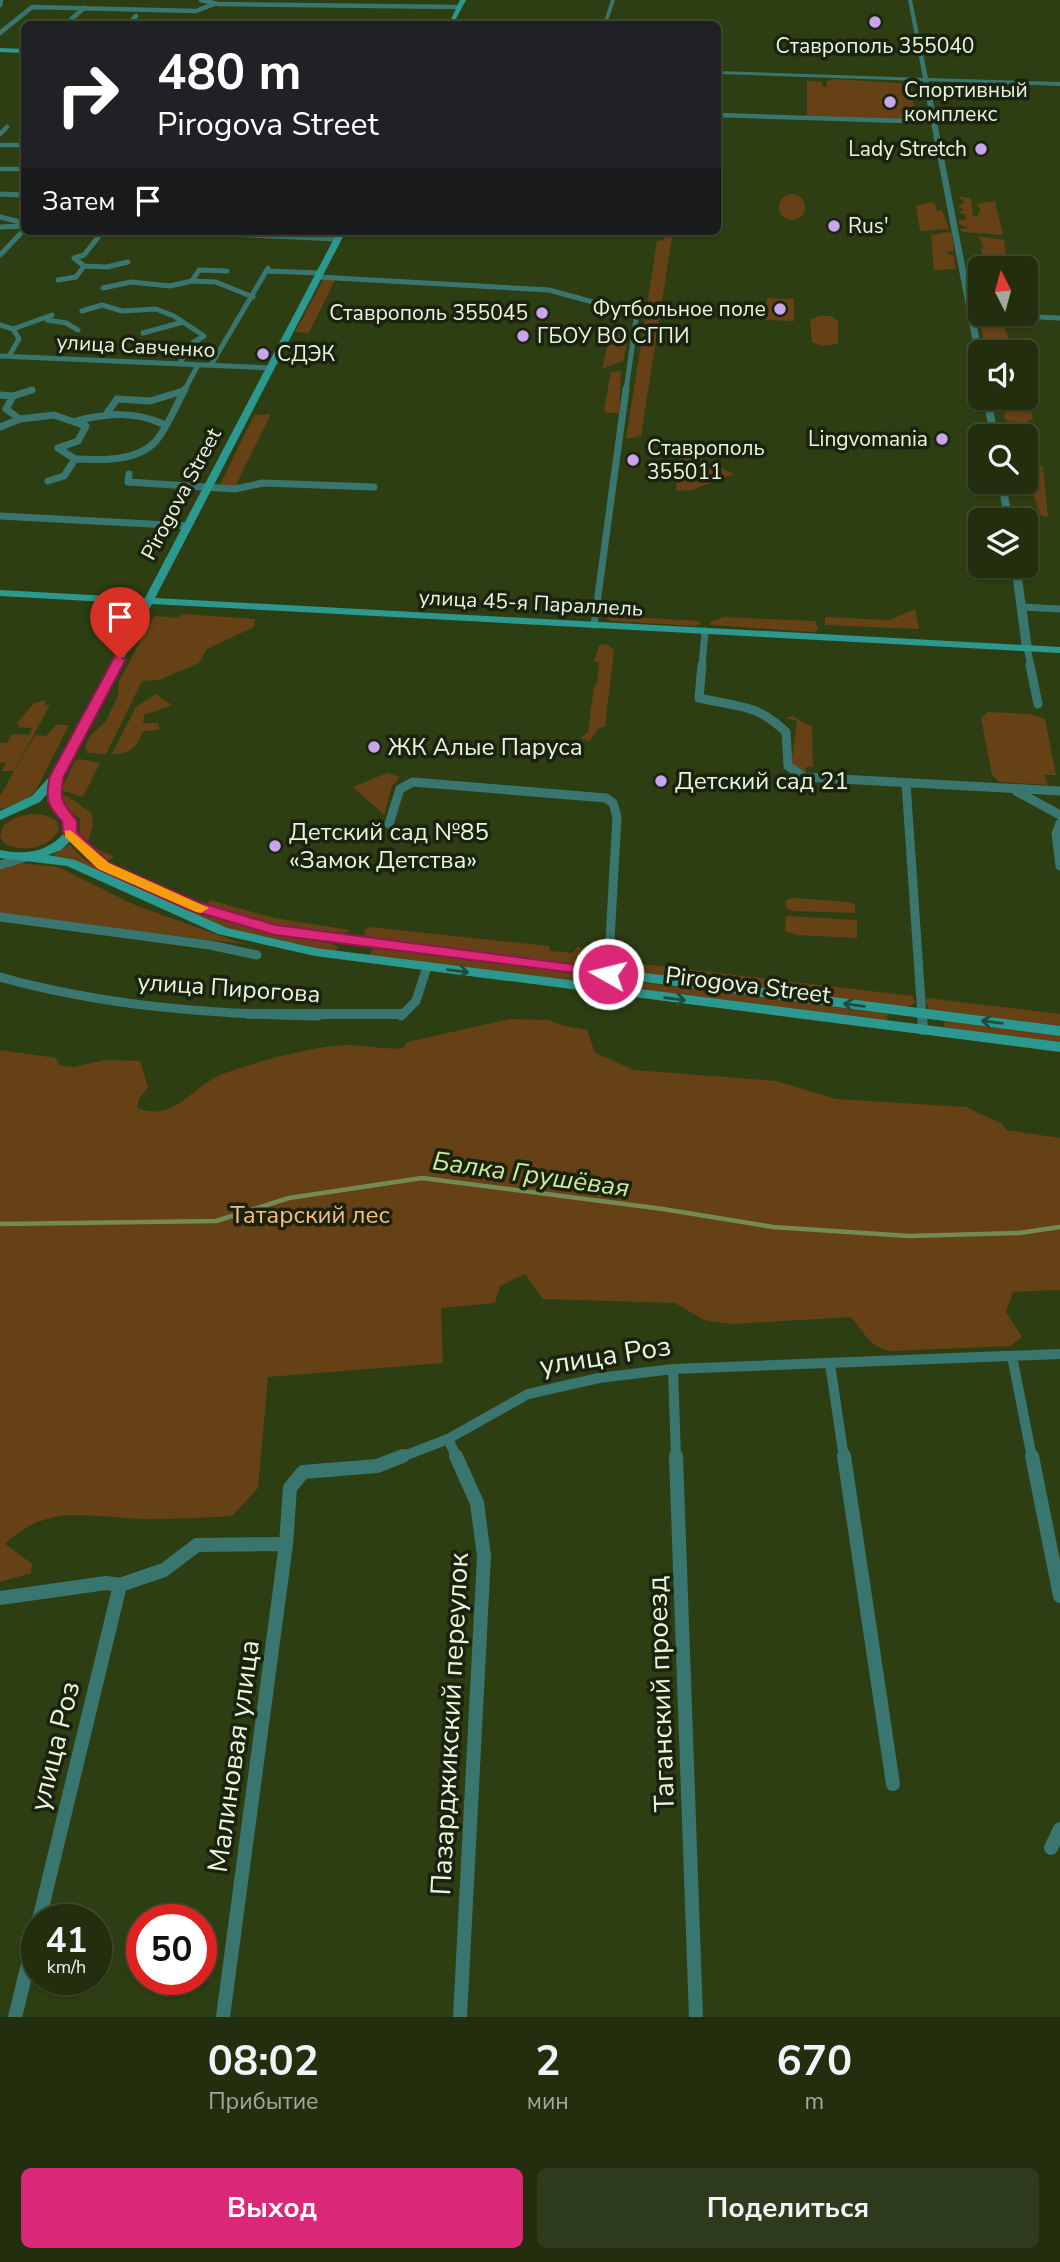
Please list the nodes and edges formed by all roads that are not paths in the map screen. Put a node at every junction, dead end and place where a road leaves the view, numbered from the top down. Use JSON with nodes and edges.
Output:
{"nodes":[{"id":1,"x":1,"y":0,"type":"edge"},
{"id":2,"x":204,"y":0,"type":"edge"},
{"id":3,"x":463,"y":0,"type":"edge"},
{"id":4,"x":613,"y":0,"type":"edge"},
{"id":5,"x":911,"y":0,"type":"edge"},
{"id":6,"x":218,"y":4,"type":"junction"},
{"id":7,"x":0,"y":5,"type":"edge"},
{"id":8,"x":459,"y":7,"type":"junction"},
{"id":9,"x":84,"y":8,"type":"junction"},
{"id":10,"x":136,"y":16,"type":"dead end"},
{"id":11,"x":69,"y":21,"type":"edge"},
{"id":12,"x":131,"y":21,"type":"edge"},
{"id":13,"x":452,"y":21,"type":"edge"},
{"id":14,"x":606,"y":21,"type":"edge"},
{"id":15,"x":0,"y":33,"type":"edge"},
{"id":16,"x":0,"y":50,"type":"edge"},
{"id":17,"x":21,"y":51,"type":"edge"},
{"id":18,"x":721,"y":73,"type":"edge"},
{"id":19,"x":927,"y":80,"type":"junction"},
{"id":20,"x":1060,"y":84,"type":"edge"},
{"id":21,"x":721,"y":115,"type":"edge"},
{"id":22,"x":936,"y":122,"type":"junction"},
{"id":23,"x":7,"y":127,"type":"dead end"},
{"id":24,"x":0,"y":134,"type":"edge"},
{"id":25,"x":0,"y":145,"type":"edge"},
{"id":26,"x":21,"y":145,"type":"edge"},
{"id":27,"x":0,"y":169,"type":"edge"},
{"id":28,"x":21,"y":169,"type":"edge"},
{"id":29,"x":0,"y":194,"type":"edge"},
{"id":30,"x":21,"y":195,"type":"edge"},
{"id":31,"x":0,"y":217,"type":"edge"},
{"id":32,"x":21,"y":224,"type":"edge"},
{"id":33,"x":21,"y":226,"type":"edge"},
{"id":34,"x":0,"y":227,"type":"edge"},
{"id":35,"x":21,"y":230,"type":"edge"},
{"id":36,"x":100,"y":235,"type":"edge"},
{"id":37,"x":340,"y":235,"type":"edge"},
{"id":38,"x":0,"y":255,"type":"edge"},
{"id":39,"x":128,"y":262,"type":"dead end"},
{"id":40,"x":84,"y":266,"type":"junction"},
{"id":41,"x":227,"y":271,"type":"dead end"},
{"id":42,"x":319,"y":275,"type":"junction"},
{"id":43,"x":58,"y":280,"type":"dead end"},
{"id":44,"x":192,"y":281,"type":"junction"},
{"id":45,"x":103,"y":288,"type":"dead end"},
{"id":46,"x":253,"y":297,"type":"junction"},
{"id":47,"x":968,"y":303,"type":"edge"},
{"id":48,"x":82,"y":311,"type":"dead end"},
{"id":49,"x":1038,"y":317,"type":"edge"},
{"id":50,"x":1060,"y":318,"type":"edge"},
{"id":51,"x":183,"y":322,"type":"junction"},
{"id":52,"x":0,"y":325,"type":"edge"},
{"id":53,"x":13,"y":329,"type":"junction"},
{"id":54,"x":78,"y":330,"type":"dead end"},
{"id":55,"x":143,"y":333,"type":"dead end"},
{"id":56,"x":3,"y":357,"type":"edge"},
{"id":57,"x":179,"y":364,"type":"junction"},
{"id":58,"x":198,"y":365,"type":"junction"},
{"id":59,"x":211,"y":365,"type":"junction"},
{"id":60,"x":271,"y":368,"type":"junction"},
{"id":61,"x":32,"y":390,"type":"dead end"},
{"id":62,"x":183,"y":391,"type":"junction"},
{"id":63,"x":0,"y":395,"type":"edge"},
{"id":64,"x":13,"y":396,"type":"junction"},
{"id":65,"x":3,"y":409,"type":"edge"},
{"id":66,"x":107,"y":413,"type":"junction"},
{"id":67,"x":20,"y":419,"type":"junction"},
{"id":68,"x":77,"y":421,"type":"junction"},
{"id":69,"x":163,"y":424,"type":"junction"},
{"id":70,"x":0,"y":427,"type":"edge"},
{"id":71,"x":75,"y":459,"type":"junction"},
{"id":72,"x":129,"y":474,"type":"dead end"},
{"id":73,"x":48,"y":481,"type":"dead end"},
{"id":74,"x":209,"y":487,"type":"junction"},
{"id":75,"x":374,"y":487,"type":"dead end"},
{"id":76,"x":0,"y":516,"type":"edge"},
{"id":77,"x":188,"y":526,"type":"junction"},
{"id":78,"x":1017,"y":578,"type":"edge"},
{"id":79,"x":0,"y":593,"type":"edge"},
{"id":80,"x":149,"y":601,"type":"junction"},
{"id":81,"x":1022,"y":607,"type":"junction"},
{"id":82,"x":1060,"y":609,"type":"edge"},
{"id":83,"x":594,"y":625,"type":"junction"},
{"id":84,"x":705,"y":631,"type":"junction"},
{"id":85,"x":1027,"y":648,"type":"junction"},
{"id":86,"x":1060,"y":650,"type":"edge"},
{"id":87,"x":1038,"y":704,"type":"dead end"},
{"id":88,"x":57,"y":776,"type":"junction"},
{"id":89,"x":906,"y":783,"type":"junction"},
{"id":90,"x":1012,"y":789,"type":"junction"},
{"id":91,"x":1060,"y":791,"type":"edge"},
{"id":92,"x":59,"y":811,"type":"junction"},
{"id":93,"x":5,"y":814,"type":"edge"},
{"id":94,"x":1060,"y":816,"type":"edge"},
{"id":95,"x":1060,"y":823,"type":"edge"},
{"id":96,"x":389,"y":824,"type":"dead end"},
{"id":97,"x":70,"y":833,"type":"junction"},
{"id":98,"x":0,"y":854,"type":"edge"},
{"id":99,"x":29,"y":856,"type":"junction"},
{"id":100,"x":0,"y":865,"type":"edge"},
{"id":101,"x":1060,"y":866,"type":"edge"},
{"id":102,"x":0,"y":917,"type":"edge"},
{"id":103,"x":355,"y":942,"type":"junction"},
{"id":104,"x":257,"y":955,"type":"dead end"},
{"id":105,"x":348,"y":957,"type":"junction"},
{"id":106,"x":427,"y":967,"type":"junction"},
{"id":107,"x":608,"y":974,"type":"junction"},
{"id":108,"x":0,"y":977,"type":"edge"},
{"id":109,"x":922,"y":1013,"type":"junction"},
{"id":110,"x":923,"y":1030,"type":"junction"},
{"id":111,"x":1060,"y":1031,"type":"edge"},
{"id":112,"x":1060,"y":1047,"type":"edge"},
{"id":113,"x":1060,"y":1354,"type":"edge"},
{"id":114,"x":1012,"y":1356,"type":"junction"},
{"id":115,"x":830,"y":1364,"type":"junction"},
{"id":116,"x":673,"y":1369,"type":"junction"},
{"id":117,"x":448,"y":1439,"type":"junction"},
{"id":118,"x":286,"y":1544,"type":"junction"},
{"id":119,"x":1056,"y":1571,"type":"edge"},
{"id":120,"x":120,"y":1585,"type":"junction"},
{"id":121,"x":1060,"y":1596,"type":"edge"},
{"id":122,"x":0,"y":1598,"type":"edge"},
{"id":123,"x":893,"y":1784,"type":"dead end"},
{"id":124,"x":1060,"y":1829,"type":"edge"},
{"id":125,"x":1051,"y":1848,"type":"dead end"},
{"id":126,"x":43,"y":1904,"type":"edge"},
{"id":127,"x":21,"y":1993,"type":"edge"},
{"id":128,"x":15,"y":2017,"type":"edge"},
{"id":129,"x":223,"y":2017,"type":"edge"},
{"id":130,"x":460,"y":2017,"type":"edge"},
{"id":131,"x":696,"y":2017,"type":"edge"}],
"edges":[{"from":1,"to":7,"type":"street"},
{"from":2,"to":6,"type":"street"},
{"from":3,"to":8,"type":"main road"},
{"from":4,"to":14,"type":"street"},
{"from":5,"to":19,"type":"street"},
{"from":6,"to":8,"type":"street"},
{"from":6,"to":9,"type":"street"},
{"from":8,"to":13,"type":"main road"},
{"from":9,"to":11,"type":"street"},
{"from":9,"to":15,"type":"street"},
{"from":10,"to":12,"type":"street"},
{"from":16,"to":17,"type":"main road"},
{"from":18,"to":19,"type":"street"},
{"from":19,"to":20,"type":"street"},
{"from":19,"to":22,"type":"street"},
{"from":21,"to":22,"type":"street"},
{"from":22,"to":47,"type":"street"},
{"from":23,"to":24,"type":"street"},
{"from":25,"to":26,"type":"street"},
{"from":27,"to":28,"type":"street"},
{"from":29,"to":30,"type":"street"},
{"from":31,"to":32,"type":"street"},
{"from":33,"to":34,"type":"street"},
{"from":35,"to":38,"type":"street"},
{"from":36,"to":40,"type":"street"},
{"from":37,"to":42,"type":"main road","name":"Pirogova Street"},
{"from":39,"to":40,"type":"street"},
{"from":40,"to":43,"type":"street"},
{"from":41,"to":44,"type":"street"},
{"from":42,"to":46,"type":"street"},
{"from":42,"to":60,"type":"main road","name":"Pirogova Street"},
{"from":42,"to":83,"type":"street"},
{"from":44,"to":45,"type":"street"},
{"from":44,"to":46,"type":"street"},
{"from":46,"to":59,"type":"street"},
{"from":48,"to":51,"type":"street"},
{"from":49,"to":50,"type":"street"},
{"from":51,"to":55,"type":"street"},
{"from":51,"to":57,"type":"street"},
{"from":52,"to":53,"type":"street"},
{"from":53,"to":54,"type":"street"},
{"from":53,"to":56,"type":"street"},
{"from":56,"to":57,"type":"street","name":"улица Савченко"},
{"from":57,"to":58,"type":"street","name":"улица Савченко"},
{"from":58,"to":59,"type":"street","name":"улица Савченко"},
{"from":58,"to":62,"type":"street"},
{"from":59,"to":60,"type":"street","name":"улица Савченко"},
{"from":60,"to":74,"type":"main road","name":"Pirogova Street"},
{"from":61,"to":64,"type":"street"},
{"from":62,"to":66,"type":"street"},
{"from":62,"to":69,"type":"street"},
{"from":63,"to":64,"type":"street"},
{"from":64,"to":65,"type":"street"},
{"from":65,"to":67,"type":"street"},
{"from":66,"to":68,"type":"street"},
{"from":66,"to":69,"type":"street"},
{"from":67,"to":68,"type":"street"},
{"from":67,"to":70,"type":"street"},
{"from":68,"to":71,"type":"street"},
{"from":69,"to":71,"type":"street"},
{"from":71,"to":73,"type":"street"},
{"from":72,"to":74,"type":"street"},
{"from":74,"to":75,"type":"street"},
{"from":74,"to":77,"type":"main road","name":"Pirogova Street"},
{"from":76,"to":77,"type":"street"},
{"from":77,"to":80,"type":"main road","name":"Pirogova Street"},
{"from":78,"to":81,"type":"street"},
{"from":79,"to":80,"type":"main road","name":"улица 45-я Параллель"},
{"from":80,"to":83,"type":"main road","name":"улица 45-я Параллель"},
{"from":80,"to":88,"type":"main road","name":"Pirogova Street"},
{"from":81,"to":82,"type":"street"},
{"from":81,"to":85,"type":"street"},
{"from":83,"to":84,"type":"main road","name":"улица 45-я Параллель"},
{"from":84,"to":85,"type":"main road","name":"улица 45-я Параллель"},
{"from":84,"to":89,"type":"street"},
{"from":85,"to":86,"type":"main road","name":"улица 45-я Параллель"},
{"from":85,"to":87,"type":"street"},
{"from":88,"to":92,"type":"main road","name":"Pirogova Street"},
{"from":88,"to":93,"type":"main road","name":"Pirogova Street"},
{"from":89,"to":90,"type":"street"},
{"from":89,"to":109,"type":"street"},
{"from":90,"to":91,"type":"street"},
{"from":90,"to":94,"type":"street"},
{"from":92,"to":93,"type":"main road","name":"Pirogova Street"},
{"from":92,"to":97,"type":"main road","name":"Pirogova Street"},
{"from":95,"to":101,"type":"street"},
{"from":96,"to":107,"type":"street"},
{"from":97,"to":99,"type":"main road","name":"Pirogova Street"},
{"from":97,"to":103,"type":"main road","name":"Pirogova Street"},
{"from":98,"to":99,"type":"main road","name":"Pirogova Street"},
{"from":99,"to":100,"type":"street"},
{"from":99,"to":105,"type":"main road","name":"Pirogova Street"},
{"from":102,"to":104,"type":"street","name":"улица Пирогова"},
{"from":103,"to":105,"type":"street"},
{"from":103,"to":107,"type":"main road","name":"Pirogova Street"},
{"from":105,"to":106,"type":"main road","name":"Pirogova Street"},
{"from":106,"to":108,"type":"street","name":"улица Пирогова"},
{"from":106,"to":110,"type":"main road","name":"Pirogova Street","one_way":true},
{"from":109,"to":107,"type":"main road","name":"Pirogova Street","one_way":true},
{"from":109,"to":110,"type":"street"},
{"from":111,"to":109,"type":"main road","name":"Pirogova Street","one_way":true},
{"from":110,"to":112,"type":"main road","name":"Pirogova Street"},
{"from":113,"to":114,"type":"street","name":"улица Роз"},
{"from":114,"to":115,"type":"street","name":"улица Роз"},
{"from":114,"to":119,"type":"street"},
{"from":115,"to":116,"type":"street","name":"улица Роз"},
{"from":115,"to":123,"type":"street"},
{"from":116,"to":117,"type":"street","name":"улица Роз"},
{"from":116,"to":131,"type":"street","name":"Таганский проезд"},
{"from":117,"to":118,"type":"street","name":"улица Роз"},
{"from":117,"to":130,"type":"street","name":"Пазарджикский переулок"},
{"from":118,"to":120,"type":"street"},
{"from":118,"to":129,"type":"street","name":"Малиновая улица"},
{"from":119,"to":121,"type":"street"},
{"from":120,"to":122,"type":"street"},
{"from":120,"to":126,"type":"street","name":"улица Роз"},
{"from":124,"to":125,"type":"street"},
{"from":127,"to":128,"type":"street"}]}
